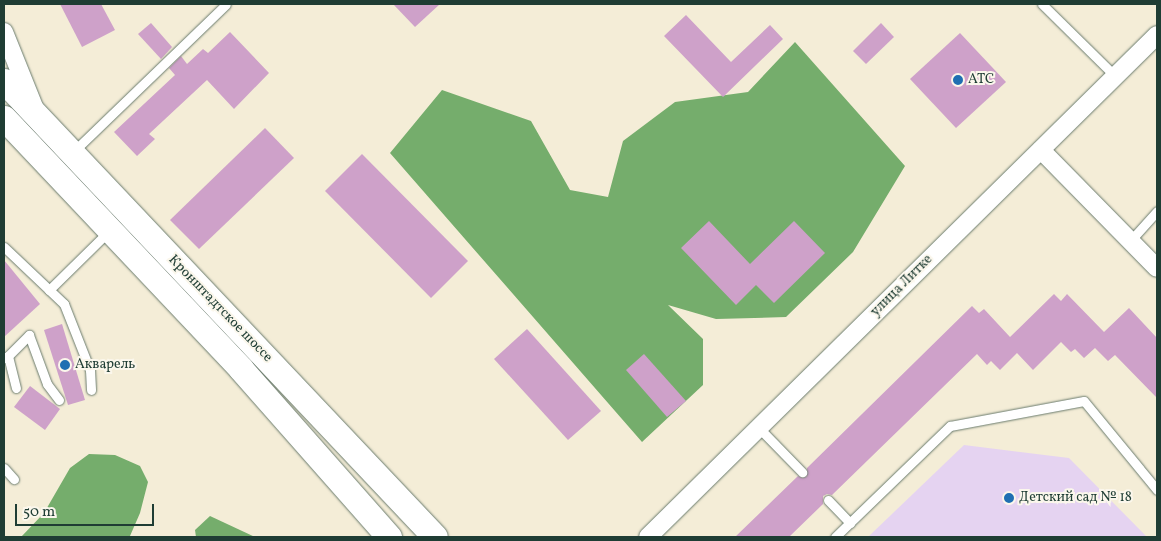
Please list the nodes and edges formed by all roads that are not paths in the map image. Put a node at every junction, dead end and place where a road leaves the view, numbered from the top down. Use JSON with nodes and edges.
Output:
{"nodes":[{"id":1,"x":226,"y":4,"type":"edge"},
{"id":2,"x":1042,"y":4,"type":"edge"},
{"id":3,"x":4,"y":32,"type":"edge"},
{"id":4,"x":1157,"y":35,"type":"edge"},
{"id":5,"x":1115,"y":76,"type":"junction"},
{"id":6,"x":4,"y":81,"type":"edge"},
{"id":7,"x":37,"y":117,"type":"junction"},
{"id":8,"x":4,"y":118,"type":"edge"},
{"id":9,"x":1041,"y":150,"type":"junction"},
{"id":10,"x":72,"y":153,"type":"junction"},
{"id":11,"x":1157,"y":212,"type":"edge"},
{"id":12,"x":110,"y":230,"type":"junction"},
{"id":13,"x":1130,"y":240,"type":"junction"},
{"id":14,"x":4,"y":248,"type":"edge"},
{"id":15,"x":1157,"y":268,"type":"edge"},
{"id":16,"x":49,"y":290,"type":"junction"},
{"id":17,"x":6,"y":357,"type":"edge"},
{"id":18,"x":16,"y":388,"type":"dead end"},
{"id":19,"x":92,"y":390,"type":"dead end"},
{"id":20,"x":59,"y":400,"type":"dead end"},
{"id":21,"x":759,"y":428,"type":"junction"},
{"id":22,"x":4,"y":468,"type":"edge"},
{"id":23,"x":802,"y":472,"type":"dead end"},
{"id":24,"x":14,"y":479,"type":"dead end"},
{"id":25,"x":1157,"y":490,"type":"edge"},
{"id":26,"x":828,"y":500,"type":"dead end"},
{"id":27,"x":850,"y":523,"type":"junction"},
{"id":28,"x":389,"y":537,"type":"edge"},
{"id":29,"x":435,"y":537,"type":"edge"},
{"id":30,"x":648,"y":537,"type":"edge"},
{"id":31,"x":835,"y":537,"type":"edge"}],
"edges":[{"from":1,"to":10,"type":"lane"},
{"from":2,"to":5,"type":"lane"},
{"from":3,"to":7,"type":"street"},
{"from":4,"to":5,"type":"street","name":"улица Литке"},
{"from":5,"to":9,"type":"street","name":"улица Литке"},
{"from":6,"to":7,"type":"main road","name":"Кронштадтское шоссе"},
{"from":7,"to":10,"type":"main road","name":"Кронштадтское шоссе"},
{"from":8,"to":12,"type":"main road","name":"Кронштадтское шоссе"},
{"from":9,"to":13,"type":"street"},
{"from":9,"to":21,"type":"street","name":"улица Литке"},
{"from":10,"to":29,"type":"main road","name":"Кронштадтское шоссе"},
{"from":11,"to":13,"type":"lane"},
{"from":12,"to":16,"type":"lane"},
{"from":12,"to":28,"type":"main road","name":"Кронштадтское шоссе"},
{"from":13,"to":15,"type":"street"},
{"from":14,"to":16,"type":"lane"},
{"from":16,"to":19,"type":"lane"},
{"from":17,"to":18,"type":"lane"},
{"from":17,"to":20,"type":"lane"},
{"from":21,"to":23,"type":"lane"},
{"from":21,"to":30,"type":"street","name":"улица Литке"},
{"from":22,"to":24,"type":"lane"},
{"from":25,"to":27,"type":"lane"},
{"from":26,"to":27,"type":"lane"},
{"from":27,"to":31,"type":"lane"}]}
